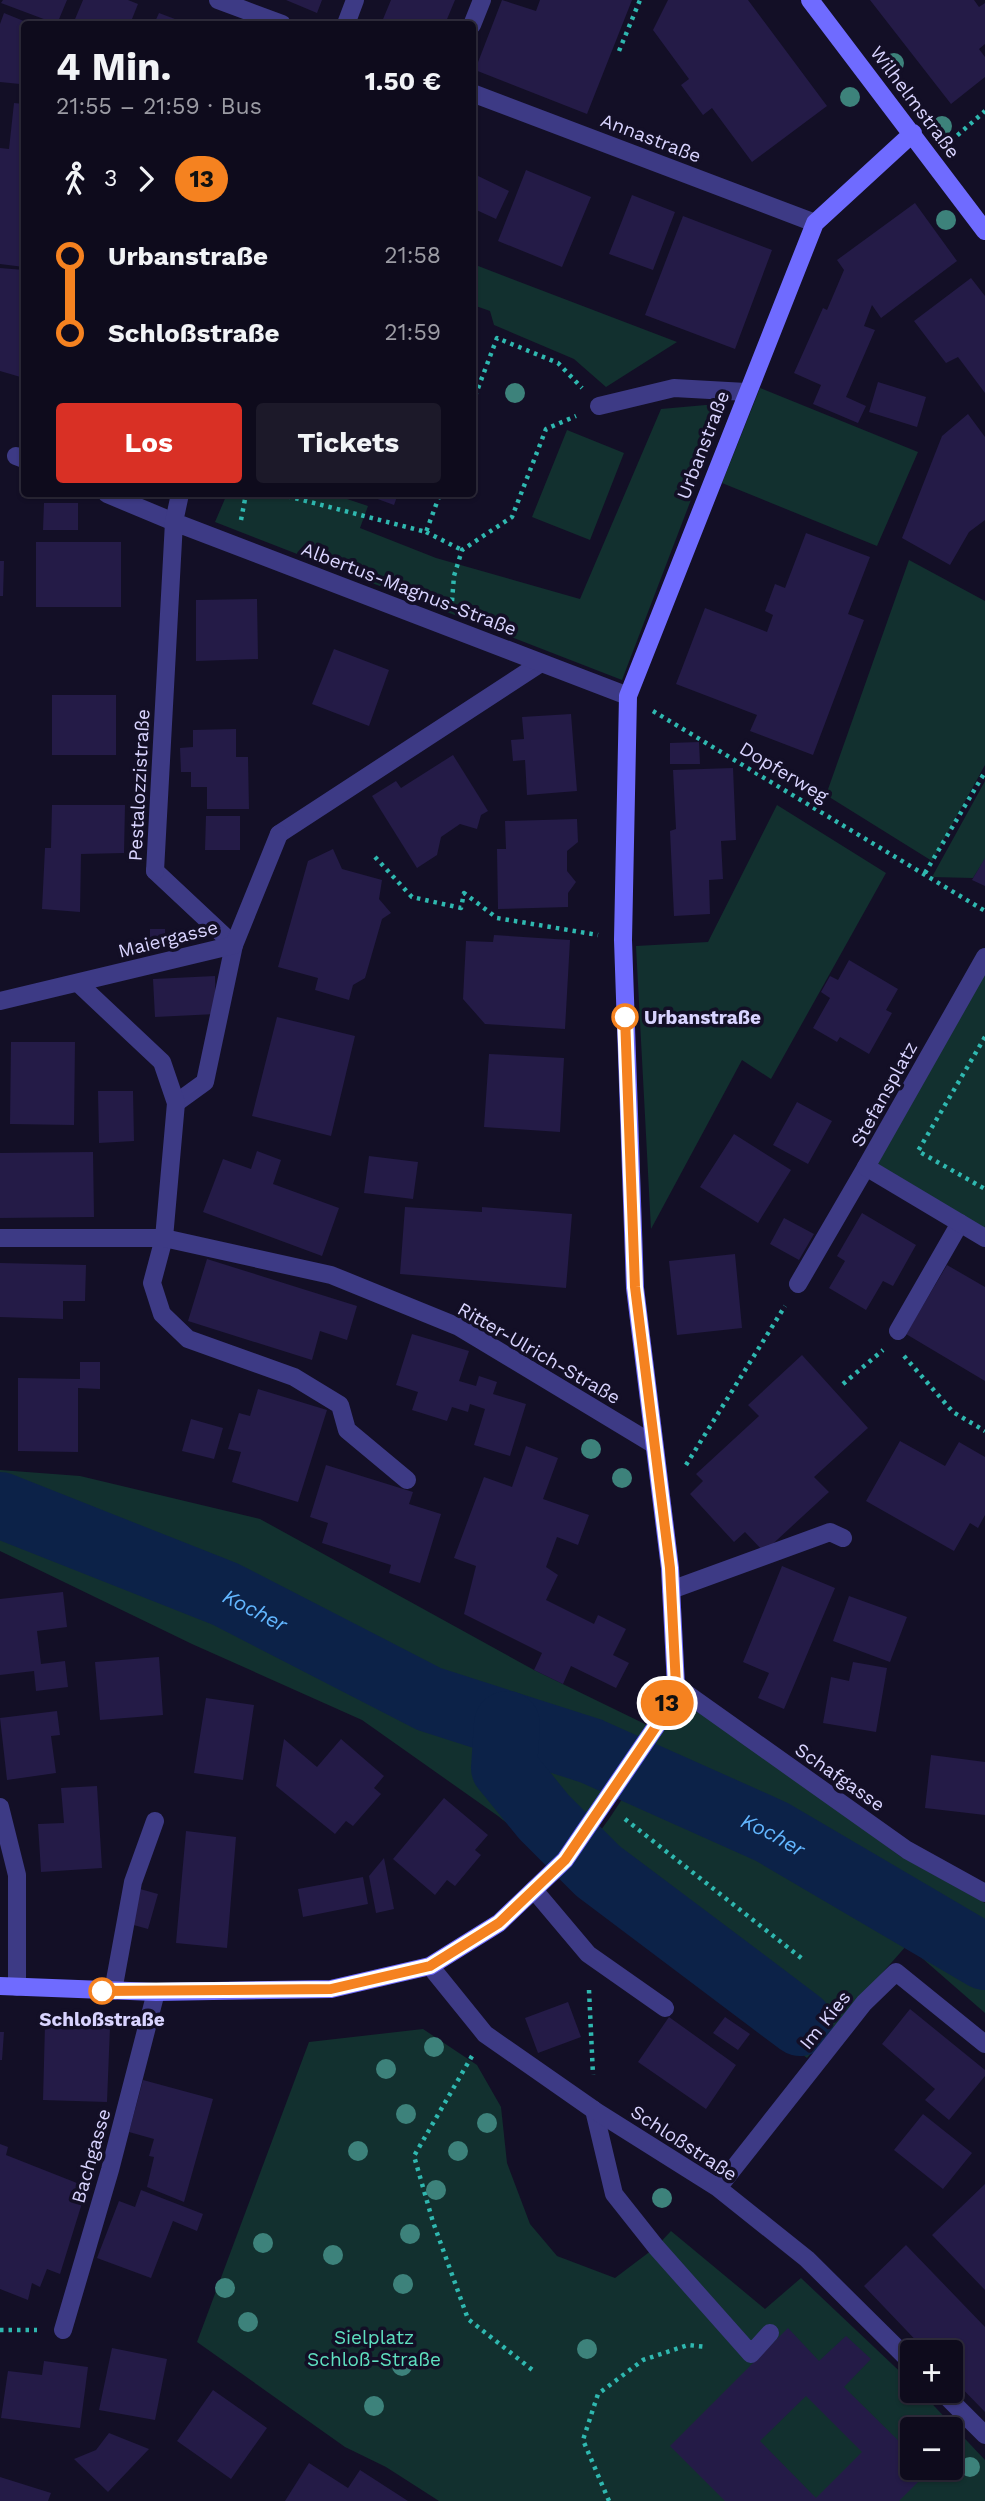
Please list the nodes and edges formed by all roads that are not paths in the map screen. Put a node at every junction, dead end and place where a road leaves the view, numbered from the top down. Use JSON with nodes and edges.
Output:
{"nodes":[{"id":1,"x":218,"y":0,"type":"edge"},
{"id":2,"x":355,"y":0,"type":"edge"},
{"id":3,"x":482,"y":0,"type":"edge"},
{"id":4,"x":810,"y":0,"type":"edge"},
{"id":5,"x":274,"y":21,"type":"edge"},
{"id":6,"x":347,"y":21,"type":"edge"},
{"id":7,"x":474,"y":21,"type":"edge"},
{"id":8,"x":476,"y":95,"type":"edge"},
{"id":9,"x":913,"y":133,"type":"junction"},
{"id":10,"x":815,"y":223,"type":"junction"},
{"id":11,"x":985,"y":231,"type":"edge"},
{"id":12,"x":746,"y":393,"type":"junction"},
{"id":13,"x":599,"y":406,"type":"road end"},
{"id":14,"x":114,"y":497,"type":"edge"},
{"id":15,"x":179,"y":497,"type":"edge"},
{"id":16,"x":174,"y":522,"type":"junction"},
{"id":17,"x":541,"y":663,"type":"junction"},
{"id":18,"x":628,"y":696,"type":"junction"},
{"id":19,"x":234,"y":945,"type":"junction"},
{"id":20,"x":985,"y":957,"type":"edge"},
{"id":21,"x":78,"y":983,"type":"junction"},
{"id":22,"x":0,"y":1001,"type":"edge"},
{"id":23,"x":176,"y":1103,"type":"junction"},
{"id":24,"x":866,"y":1167,"type":"junction"},
{"id":25,"x":960,"y":1223,"type":"junction"},
{"id":26,"x":0,"y":1238,"type":"edge"},
{"id":27,"x":164,"y":1238,"type":"junction"},
{"id":28,"x":985,"y":1238,"type":"edge"},
{"id":29,"x":798,"y":1284,"type":"road end"},
{"id":30,"x":895,"y":1337,"type":"road end"},
{"id":31,"x":653,"y":1444,"type":"junction"},
{"id":32,"x":407,"y":1480,"type":"dead end"},
{"id":33,"x":843,"y":1538,"type":"dead end"},
{"id":34,"x":671,"y":1590,"type":"junction"},
{"id":35,"x":676,"y":1686,"type":"junction"},
{"id":36,"x":0,"y":1807,"type":"edge"},
{"id":37,"x":155,"y":1821,"type":"dead end"},
{"id":38,"x":534,"y":1890,"type":"junction"},
{"id":39,"x":985,"y":1894,"type":"edge"},
{"id":40,"x":430,"y":1966,"type":"junction"},
{"id":41,"x":9,"y":1987,"type":"edge"},
{"id":42,"x":113,"y":1991,"type":"junction"},
{"id":43,"x":156,"y":1992,"type":"junction"},
{"id":44,"x":665,"y":2008,"type":"dead end"},
{"id":45,"x":985,"y":2044,"type":"edge"},
{"id":46,"x":594,"y":2110,"type":"junction"},
{"id":47,"x":718,"y":2188,"type":"junction"},
{"id":48,"x":63,"y":2330,"type":"road end"},
{"id":49,"x":770,"y":2333,"type":"dead end"},
{"id":50,"x":900,"y":2351,"type":"edge"},
{"id":51,"x":953,"y":2403,"type":"edge"},
{"id":52,"x":985,"y":2435,"type":"edge"}],
"edges":[{"from":1,"to":5,"type":"street"},
{"from":2,"to":6,"type":"street"},
{"from":3,"to":7,"type":"street"},
{"from":4,"to":9,"type":"street","name":"Wilhelmstraße"},
{"from":8,"to":10,"type":"street","name":"Annastraße"},
{"from":9,"to":10,"type":"street","name":"Urbanstraße"},
{"from":9,"to":11,"type":"street","name":"Wilhelmstraße"},
{"from":10,"to":12,"type":"street","name":"Urbanstraße"},
{"from":12,"to":13,"type":"street"},
{"from":12,"to":18,"type":"street","name":"Urbanstraße"},
{"from":14,"to":16,"type":"street","name":"Albertus-Magnus-Straße"},
{"from":15,"to":16,"type":"street","name":"Pestalozzistraße"},
{"from":16,"to":17,"type":"street","name":"Albertus-Magnus-Straße"},
{"from":16,"to":19,"type":"street","name":"Pestalozzistraße"},
{"from":17,"to":18,"type":"street","name":"Albertus-Magnus-Straße"},
{"from":17,"to":19,"type":"street","name":"Maiergasse"},
{"from":18,"to":31,"type":"street","name":"Urbanstraße"},
{"from":19,"to":21,"type":"street","name":"Maiergasse"},
{"from":19,"to":23,"type":"street"},
{"from":20,"to":24,"type":"street","name":"Stefansplatz"},
{"from":21,"to":22,"type":"street","name":"Maiergasse"},
{"from":21,"to":23,"type":"street"},
{"from":23,"to":27,"type":"street"},
{"from":24,"to":25,"type":"street","name":"Stefansplatz"},
{"from":24,"to":29,"type":"street"},
{"from":25,"to":28,"type":"street","name":"Stefansplatz"},
{"from":25,"to":30,"type":"street"},
{"from":26,"to":27,"type":"street","name":"Ritter-Ulrich-Straße"},
{"from":27,"to":31,"type":"street","name":"Ritter-Ulrich-Straße"},
{"from":27,"to":32,"type":"street"},
{"from":31,"to":34,"type":"street"},
{"from":33,"to":34,"type":"street"},
{"from":34,"to":35,"type":"street"},
{"from":35,"to":38,"type":"street"},
{"from":35,"to":39,"type":"street","name":"Schafgasse"},
{"from":36,"to":41,"type":"street"},
{"from":37,"to":42,"type":"street"},
{"from":38,"to":40,"type":"street"},
{"from":38,"to":44,"type":"street"},
{"from":40,"to":43,"type":"street"},
{"from":40,"to":46,"type":"street","name":"Schloßstraße"},
{"from":41,"to":42,"type":"street"},
{"from":42,"to":43,"type":"street"},
{"from":43,"to":48,"type":"street","name":"Bachgasse"},
{"from":45,"to":47,"type":"street","name":"Im Kies"},
{"from":46,"to":47,"type":"street","name":"Schloßstraße"},
{"from":46,"to":49,"type":"street"},
{"from":47,"to":50,"type":"street","name":"Schloßstraße"},
{"from":51,"to":52,"type":"street"}]}
